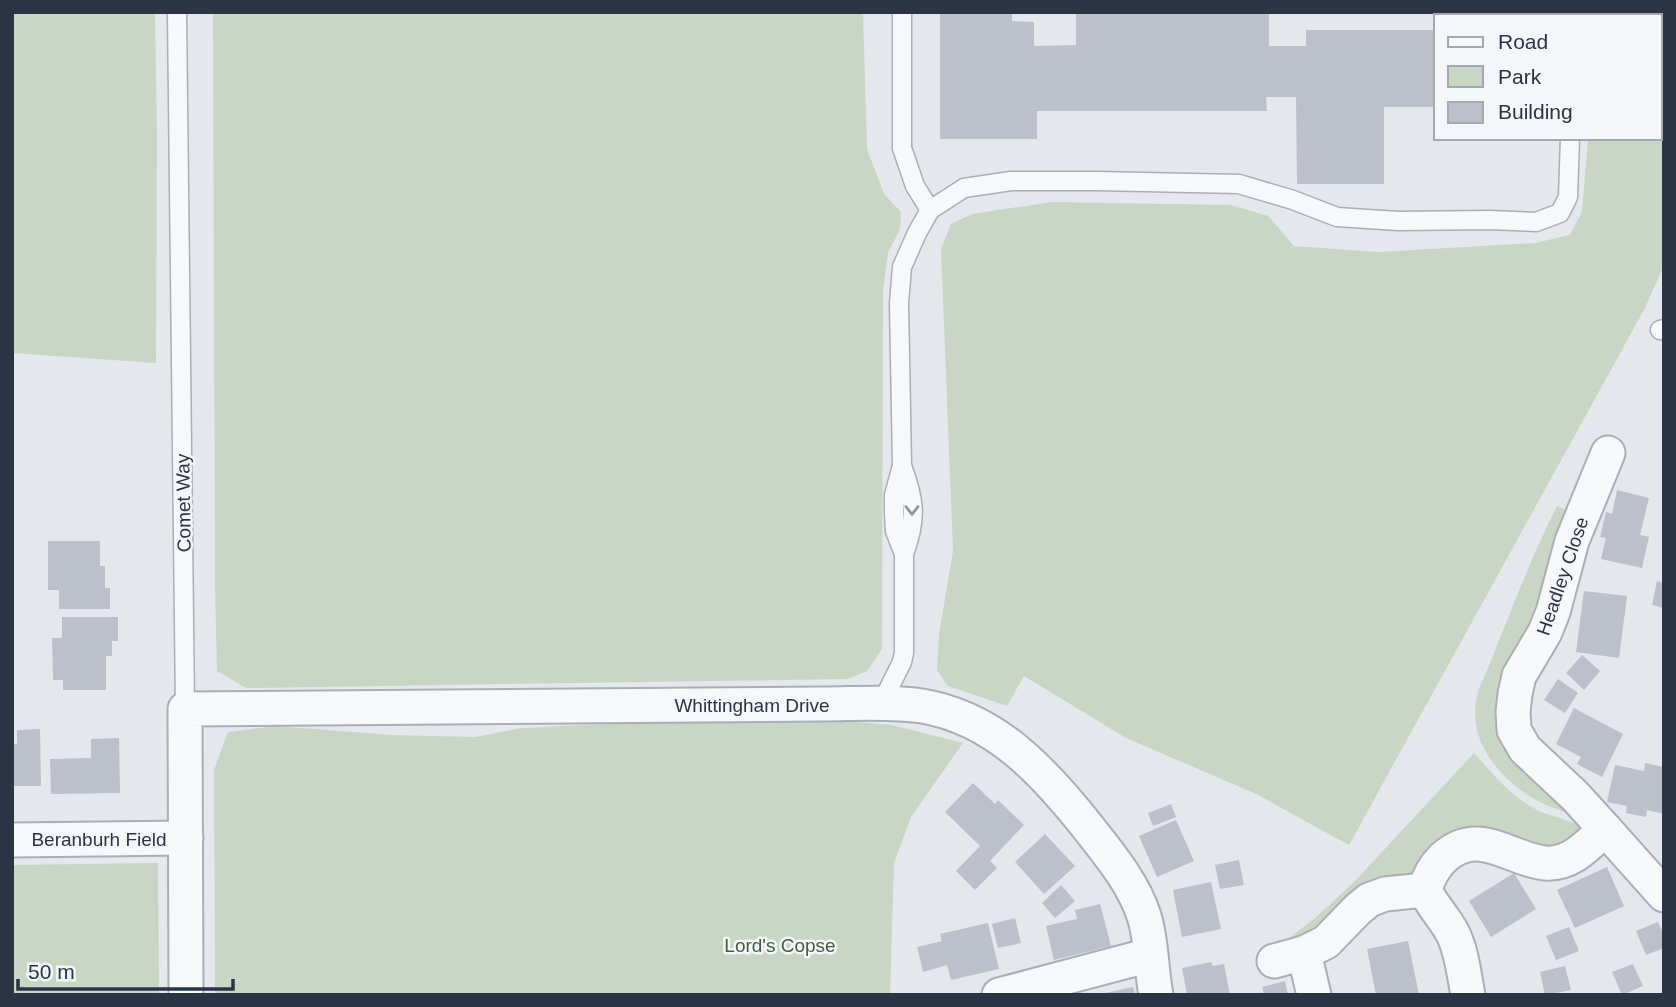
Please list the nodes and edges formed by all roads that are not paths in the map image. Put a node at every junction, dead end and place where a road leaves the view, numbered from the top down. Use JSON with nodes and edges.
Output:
{"nodes":[{"id":1,"x":177,"y":12,"type":"edge"},
{"id":2,"x":902,"y":12,"type":"edge"},
{"id":3,"x":1570,"y":140,"type":"edge"},
{"id":4,"x":930,"y":210,"type":"junction"},
{"id":5,"x":1608,"y":453,"type":"dead end"},
{"id":6,"x":881,"y":704,"type":"junction"},
{"id":7,"x":185,"y":709,"type":"junction"},
{"id":8,"x":1605,"y":829,"type":"junction"},
{"id":9,"x":186,"y":838,"type":"junction"},
{"id":10,"x":12,"y":840,"type":"edge"},
{"id":11,"x":1653,"y":861,"type":"edge"},
{"id":12,"x":1425,"y":890,"type":"junction"},
{"id":13,"x":1664,"y":895,"type":"edge"},
{"id":14,"x":1150,"y":955,"type":"junction"},
{"id":15,"x":997,"y":994,"type":"edge"},
{"id":16,"x":187,"y":995,"type":"edge"},
{"id":17,"x":1156,"y":995,"type":"edge"},
{"id":18,"x":1314,"y":995,"type":"edge"},
{"id":19,"x":1468,"y":995,"type":"edge"}],
"edges":[{"from":1,"to":7,"type":"lane","name":"Comet Way"},
{"from":2,"to":4,"type":"lane"},
{"from":3,"to":4,"type":"lane"},
{"from":4,"to":6,"type":"lane"},
{"from":5,"to":8,"type":"street","name":"Headley Close"},
{"from":6,"to":7,"type":"street","name":"Whittingham Drive"},
{"from":6,"to":14,"type":"street","name":"Whittingham Drive"},
{"from":7,"to":9,"type":"street","name":"Comet Way"},
{"from":8,"to":11,"type":"street","name":"Headley Close"},
{"from":8,"to":12,"type":"street"},
{"from":9,"to":10,"type":"street","name":"Beranburh Field"},
{"from":9,"to":16,"type":"street","name":"Comet Way"},
{"from":11,"to":13,"type":"street","name":"Headley Close"},
{"from":12,"to":18,"type":"street"},
{"from":12,"to":19,"type":"street"},
{"from":14,"to":15,"type":"street"},
{"from":14,"to":17,"type":"street","name":"Whittingham Drive"}]}
